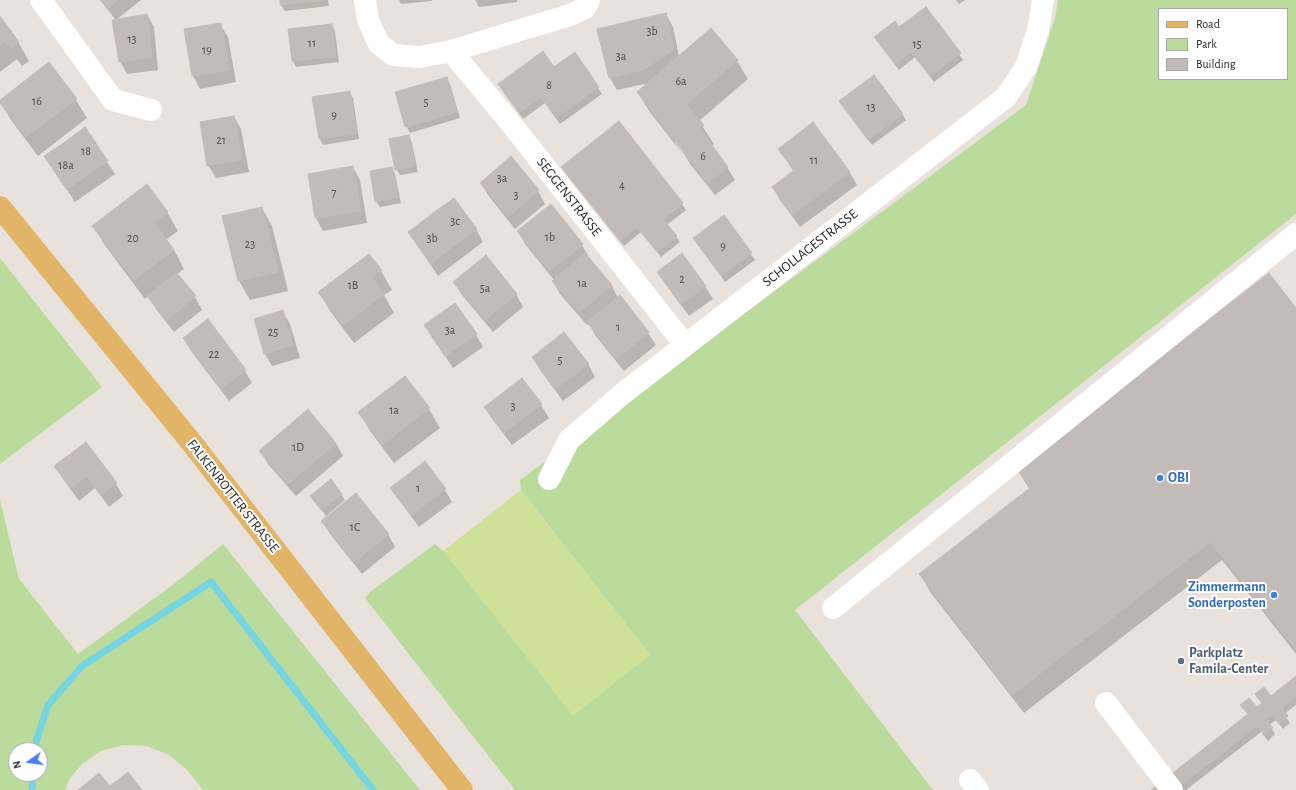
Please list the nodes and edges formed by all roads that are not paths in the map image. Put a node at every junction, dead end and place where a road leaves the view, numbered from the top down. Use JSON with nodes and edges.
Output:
{"nodes":[{"id":1,"x":41,"y":0,"type":"edge"},
{"id":2,"x":365,"y":0,"type":"edge"},
{"id":3,"x":589,"y":0,"type":"edge"},
{"id":4,"x":1043,"y":0,"type":"edge"},
{"id":5,"x":450,"y":51,"type":"junction"},
{"id":6,"x":151,"y":110,"type":"dead end"},
{"id":7,"x":0,"y":207,"type":"edge"},
{"id":8,"x":1296,"y":234,"type":"edge"},
{"id":9,"x":685,"y":345,"type":"junction"},
{"id":10,"x":549,"y":479,"type":"dead end"},
{"id":11,"x":833,"y":608,"type":"dead end"},
{"id":12,"x":1106,"y":703,"type":"dead end"},
{"id":13,"x":462,"y":790,"type":"edge"},
{"id":14,"x":1172,"y":790,"type":"edge"}],
"edges":[{"from":1,"to":6,"type":"street"},
{"from":2,"to":5,"type":"street"},
{"from":3,"to":5,"type":"street"},
{"from":4,"to":9,"type":"street","name":"SCHOLLAGESTRASSE"},
{"from":5,"to":9,"type":"street","name":"SEGGENSTRASSE"},
{"from":7,"to":13,"type":"main road","name":"FALKENROTTER STRASSE"},
{"from":8,"to":11,"type":"street"},
{"from":9,"to":10,"type":"street","name":"SCHOLLAGESTRASSE"},
{"from":12,"to":14,"type":"street"}]}
